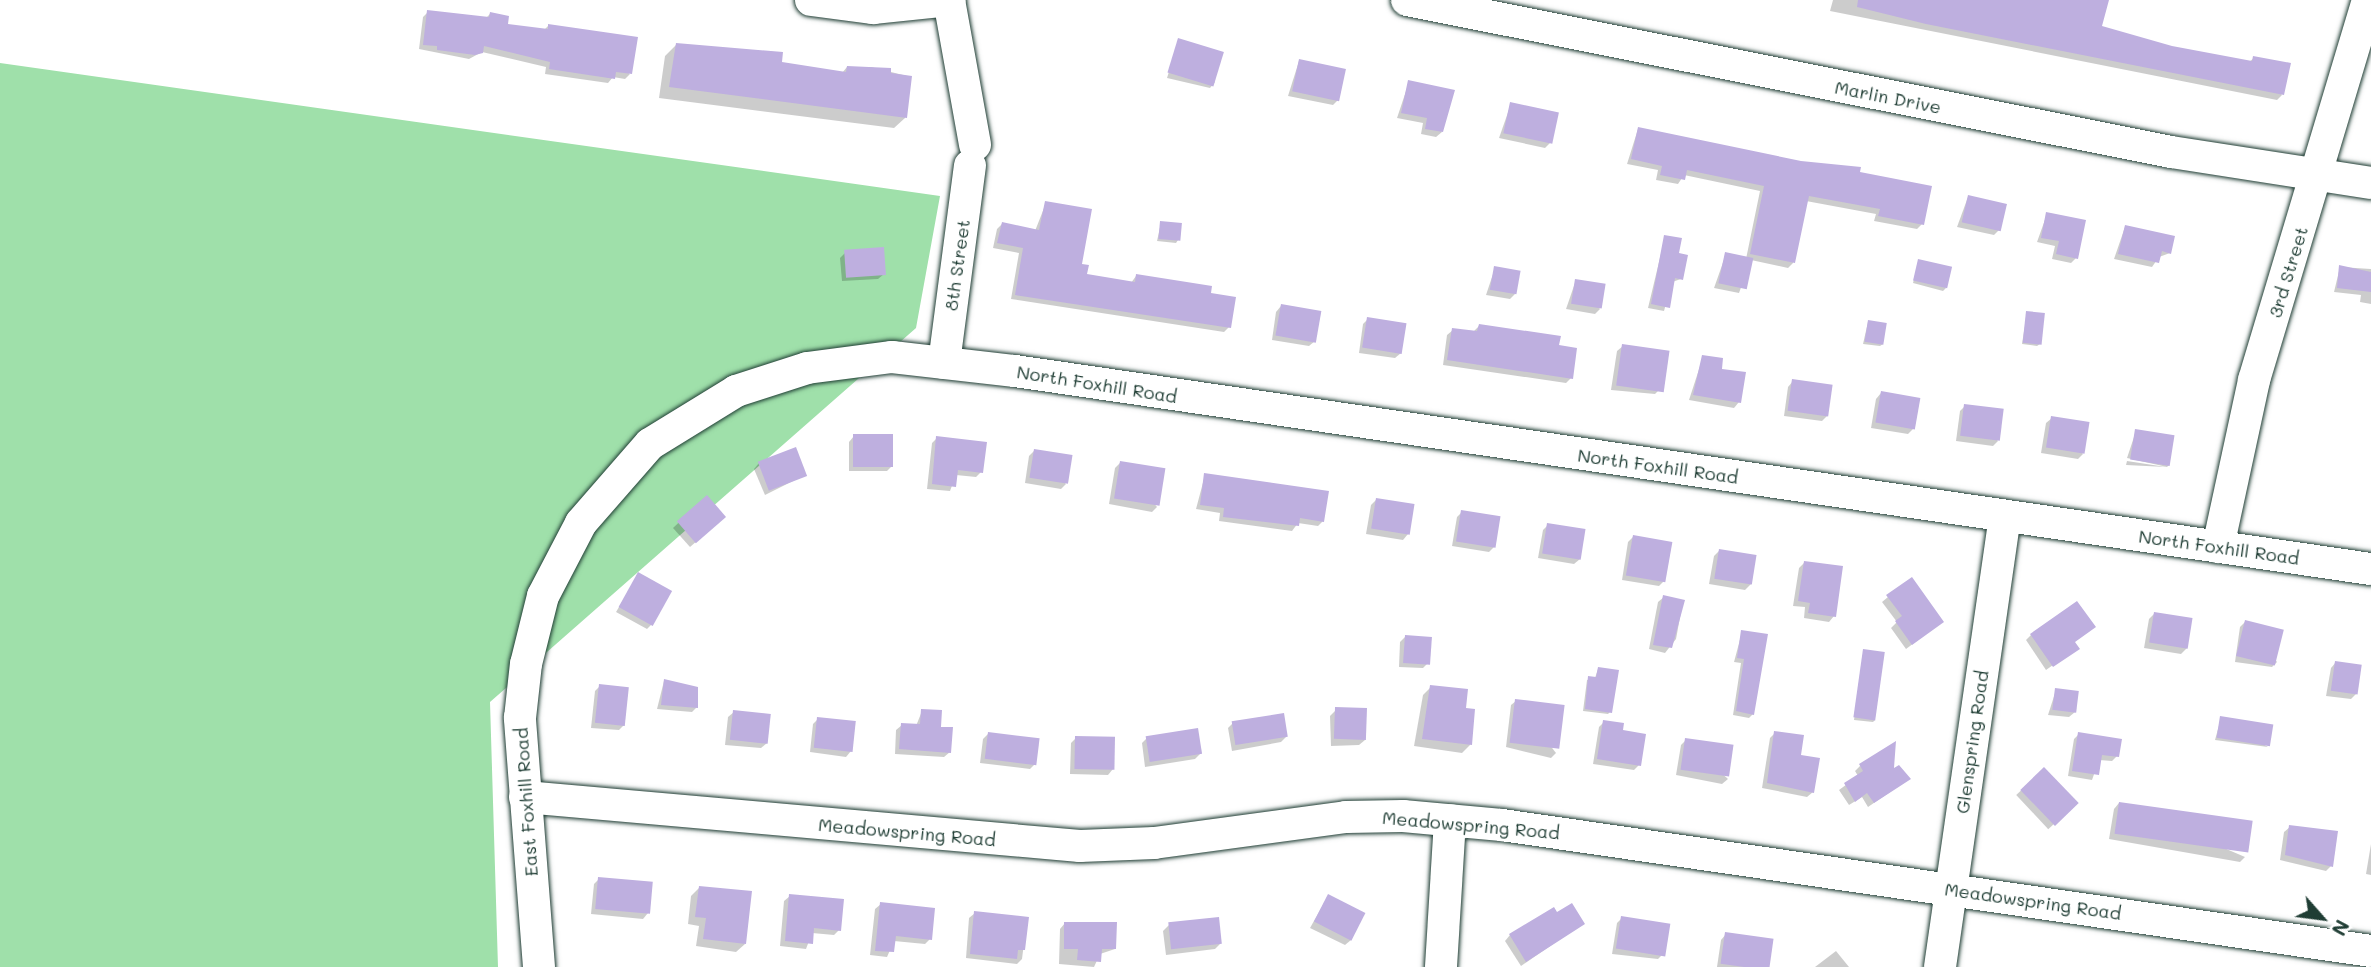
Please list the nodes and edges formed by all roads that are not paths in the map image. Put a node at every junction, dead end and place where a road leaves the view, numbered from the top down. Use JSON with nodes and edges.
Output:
{"nodes":[{"id":1,"x":949,"y":0,"type":"edge"},
{"id":2,"x":1407,"y":0,"type":"edge"},
{"id":3,"x":2368,"y":0,"type":"edge"},
{"id":4,"x":828,"y":1,"type":"edge"},
{"id":5,"x":2318,"y":174,"type":"junction"},
{"id":6,"x":2371,"y":183,"type":"edge"},
{"id":7,"x":944,"y":363,"type":"junction"},
{"id":8,"x":2005,"y":517,"type":"junction"},
{"id":9,"x":2218,"y":547,"type":"junction"},
{"id":10,"x":2371,"y":569,"type":"edge"},
{"id":11,"x":524,"y":797,"type":"junction"},
{"id":12,"x":1450,"y":820,"type":"junction"},
{"id":13,"x":1950,"y":889,"type":"junction"},
{"id":14,"x":2371,"y":951,"type":"edge"},
{"id":15,"x":2311,"y":955,"type":"edge"},
{"id":16,"x":539,"y":967,"type":"edge"},
{"id":17,"x":1441,"y":967,"type":"edge"},
{"id":18,"x":1940,"y":967,"type":"edge"}],
"edges":[{"from":1,"to":4,"type":"street"},
{"from":1,"to":7,"type":"street","name":"8th Street"},
{"from":2,"to":5,"type":"street","name":"Marlin Drive"},
{"from":3,"to":5,"type":"street","name":"3rd Street"},
{"from":5,"to":6,"type":"street","name":"Marlin Drive"},
{"from":5,"to":9,"type":"street","name":"3rd Street"},
{"from":7,"to":8,"type":"street","name":"North Foxhill Road"},
{"from":7,"to":11,"type":"street","name":"East Foxhill Road"},
{"from":8,"to":9,"type":"street","name":"North Foxhill Road"},
{"from":8,"to":13,"type":"street","name":"Glenspring Road"},
{"from":9,"to":10,"type":"street","name":"North Foxhill Road"},
{"from":11,"to":12,"type":"street","name":"Meadowspring Road"},
{"from":11,"to":16,"type":"street","name":"East Foxhill Road"},
{"from":12,"to":13,"type":"street","name":"Meadowspring Road"},
{"from":12,"to":17,"type":"street"},
{"from":13,"to":15,"type":"street","name":"Meadowspring Road"},
{"from":13,"to":18,"type":"street","name":"Glenspring Road"},
{"from":14,"to":15,"type":"street","name":"Meadowspring Road"}]}
